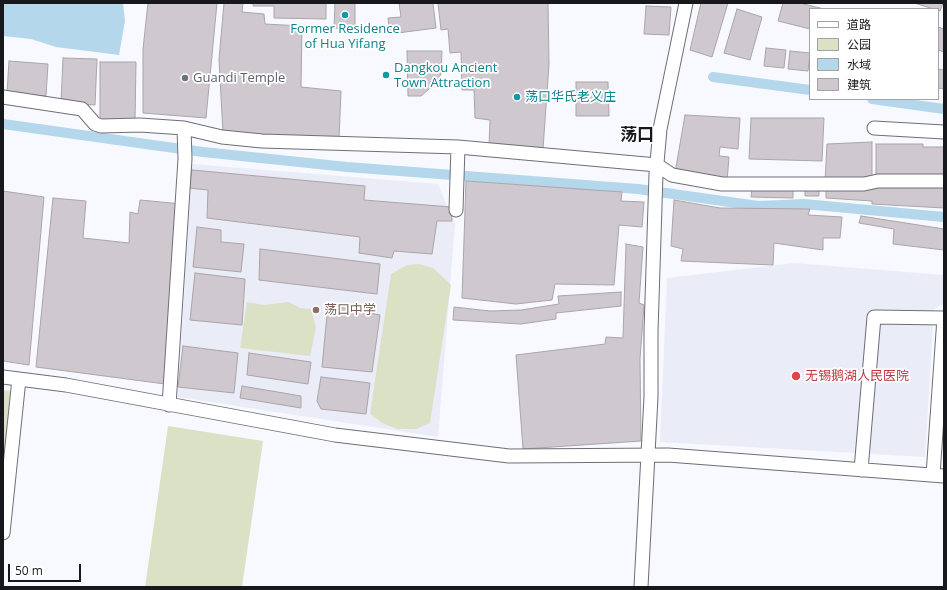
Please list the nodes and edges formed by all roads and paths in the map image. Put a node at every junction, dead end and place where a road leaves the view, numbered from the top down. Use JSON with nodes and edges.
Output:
{"nodes":[{"id":1,"x":686,"y":3,"type":"edge"},
{"id":2,"x":3,"y":97,"type":"edge"},
{"id":3,"x":184,"y":128,"type":"junction"},
{"id":4,"x":874,"y":128,"type":"dead end"},
{"id":5,"x":944,"y":132,"type":"edge"},
{"id":6,"x":458,"y":147,"type":"junction"},
{"id":7,"x":656,"y":169,"type":"junction"},
{"id":8,"x":944,"y":181,"type":"edge"},
{"id":9,"x":456,"y":210,"type":"dead end"},
{"id":10,"x":944,"y":318,"type":"edge"},
{"id":11,"x":3,"y":376,"type":"edge"},
{"id":12,"x":19,"y":379,"type":"junction"},
{"id":13,"x":169,"y":404,"type":"junction"},
{"id":14,"x":648,"y":455,"type":"junction"},
{"id":15,"x":861,"y":470,"type":"junction"},
{"id":16,"x":938,"y":475,"type":"edge"},
{"id":17,"x":3,"y":533,"type":"edge"},
{"id":18,"x":641,"y":587,"type":"edge"}],
"edges":[{"from":1,"to":7,"type":"street"},
{"from":2,"to":3,"type":"street"},
{"from":3,"to":6,"type":"street"},
{"from":3,"to":13,"type":"street"},
{"from":4,"to":5,"type":"street"},
{"from":6,"to":7,"type":"street"},
{"from":6,"to":9,"type":"street"},
{"from":7,"to":8,"type":"street"},
{"from":7,"to":14,"type":"street"},
{"from":10,"to":15,"type":"street"},
{"from":10,"to":16,"type":"street"},
{"from":11,"to":12,"type":"street"},
{"from":12,"to":13,"type":"street"},
{"from":12,"to":17,"type":"street"},
{"from":13,"to":14,"type":"street"},
{"from":14,"to":15,"type":"street"},
{"from":14,"to":18,"type":"street"},
{"from":15,"to":16,"type":"street"}]}
